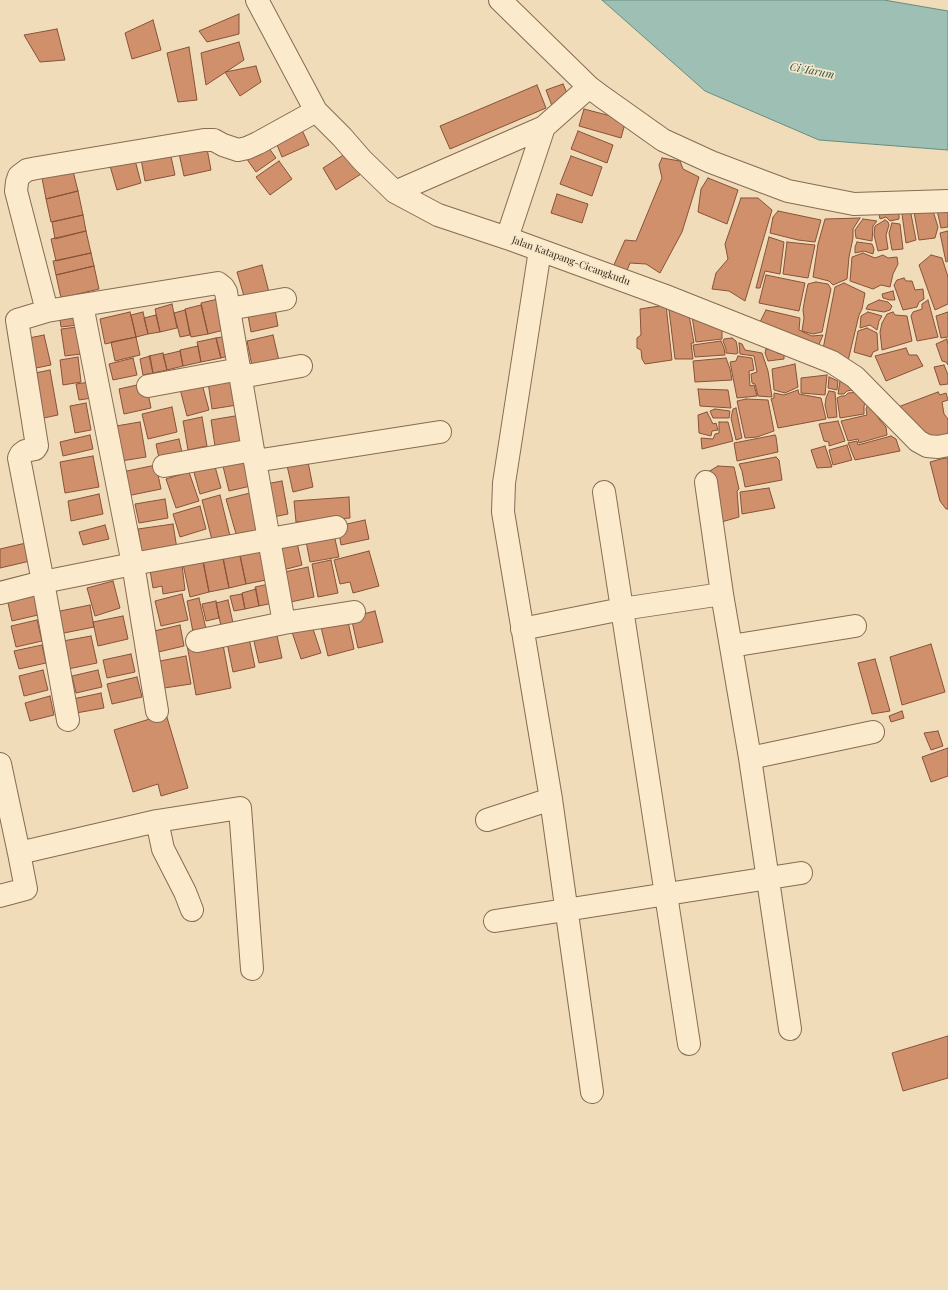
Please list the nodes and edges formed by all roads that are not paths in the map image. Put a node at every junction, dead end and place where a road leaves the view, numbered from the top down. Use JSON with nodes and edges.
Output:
{"nodes":[{"id":1,"x":257,"y":0,"type":"edge"},
{"id":2,"x":500,"y":0,"type":"edge"},
{"id":3,"x":589,"y":87,"type":"junction"},
{"id":4,"x":316,"y":111,"type":"junction"},
{"id":5,"x":544,"y":127,"type":"junction"},
{"id":6,"x":395,"y":192,"type":"junction"},
{"id":7,"x":948,"y":201,"type":"edge"},
{"id":8,"x":507,"y":238,"type":"junction"},
{"id":9,"x":540,"y":250,"type":"junction"},
{"id":10,"x":285,"y":299,"type":"dead end"},
{"id":11,"x":82,"y":305,"type":"junction"},
{"id":12,"x":229,"y":309,"type":"junction"},
{"id":13,"x":47,"y":311,"type":"junction"},
{"id":14,"x":8,"y":322,"type":"edge"},
{"id":15,"x":301,"y":366,"type":"dead end"},
{"id":16,"x":240,"y":373,"type":"junction"},
{"id":17,"x":148,"y":386,"type":"dead end"},
{"id":18,"x":440,"y":432,"type":"dead end"},
{"id":19,"x":948,"y":445,"type":"edge"},
{"id":20,"x":254,"y":455,"type":"junction"},
{"id":21,"x":164,"y":466,"type":"dead end"},
{"id":22,"x":706,"y":482,"type":"dead end"},
{"id":23,"x":604,"y":492,"type":"dead end"},
{"id":24,"x":336,"y":527,"type":"dead end"},
{"id":25,"x":269,"y":539,"type":"junction"},
{"id":26,"x":133,"y":564,"type":"junction"},
{"id":27,"x":43,"y":582,"type":"junction"},
{"id":28,"x":0,"y":593,"type":"edge"},
{"id":29,"x":722,"y":594,"type":"junction"},
{"id":30,"x":622,"y":609,"type":"junction"},
{"id":31,"x":354,"y":612,"type":"dead end"},
{"id":32,"x":284,"y":623,"type":"junction"},
{"id":33,"x":856,"y":626,"type":"dead end"},
{"id":34,"x":522,"y":629,"type":"junction"},
{"id":35,"x":197,"y":641,"type":"dead end"},
{"id":36,"x":731,"y":646,"type":"junction"},
{"id":37,"x":157,"y":711,"type":"dead end"},
{"id":38,"x":68,"y":720,"type":"dead end"},
{"id":39,"x":873,"y":732,"type":"dead end"},
{"id":40,"x":750,"y":758,"type":"junction"},
{"id":41,"x":0,"y":764,"type":"edge"},
{"id":42,"x":552,"y":799,"type":"junction"},
{"id":43,"x":487,"y":820,"type":"dead end"},
{"id":44,"x":157,"y":821,"type":"junction"},
{"id":45,"x":19,"y":853,"type":"junction"},
{"id":46,"x":800,"y":874,"type":"dead end"},
{"id":47,"x":768,"y":879,"type":"junction"},
{"id":48,"x":666,"y":894,"type":"junction"},
{"id":49,"x":0,"y":896,"type":"edge"},
{"id":50,"x":192,"y":910,"type":"dead end"},
{"id":51,"x":567,"y":910,"type":"junction"},
{"id":52,"x":495,"y":921,"type":"dead end"},
{"id":53,"x":252,"y":969,"type":"dead end"},
{"id":54,"x":790,"y":1029,"type":"dead end"},
{"id":55,"x":689,"y":1044,"type":"dead end"},
{"id":56,"x":592,"y":1092,"type":"dead end"}],
"edges":[{"from":1,"to":4,"type":"street","name":"Jalan Katapang-Cicangkudu"},
{"from":2,"to":3,"type":"street"},
{"from":3,"to":5,"type":"street"},
{"from":3,"to":7,"type":"street"},
{"from":4,"to":6,"type":"street","name":"Jalan Katapang-Cicangkudu"},
{"from":4,"to":13,"type":"street"},
{"from":5,"to":6,"type":"street"},
{"from":5,"to":8,"type":"street"},
{"from":6,"to":8,"type":"street","name":"Jalan Katapang-Cicangkudu"},
{"from":8,"to":9,"type":"street","name":"Jalan Katapang-Cicangkudu"},
{"from":9,"to":19,"type":"street","name":"Jalan Katapang-Cicangkudu"},
{"from":9,"to":34,"type":"street"},
{"from":10,"to":12,"type":"street"},
{"from":11,"to":12,"type":"street"},
{"from":11,"to":13,"type":"street"},
{"from":11,"to":26,"type":"street"},
{"from":12,"to":16,"type":"street"},
{"from":13,"to":14,"type":"street"},
{"from":14,"to":27,"type":"street"},
{"from":15,"to":16,"type":"street"},
{"from":16,"to":17,"type":"street"},
{"from":16,"to":20,"type":"street"},
{"from":18,"to":20,"type":"street"},
{"from":20,"to":21,"type":"street"},
{"from":20,"to":25,"type":"street"},
{"from":22,"to":29,"type":"street"},
{"from":23,"to":30,"type":"street"},
{"from":24,"to":25,"type":"street"},
{"from":25,"to":26,"type":"street"},
{"from":25,"to":32,"type":"street"},
{"from":26,"to":27,"type":"street"},
{"from":26,"to":37,"type":"street"},
{"from":27,"to":28,"type":"street"},
{"from":27,"to":38,"type":"street"},
{"from":29,"to":30,"type":"street"},
{"from":29,"to":36,"type":"street"},
{"from":30,"to":34,"type":"street"},
{"from":30,"to":48,"type":"street"},
{"from":31,"to":32,"type":"street"},
{"from":32,"to":35,"type":"street"},
{"from":33,"to":36,"type":"street"},
{"from":34,"to":42,"type":"street"},
{"from":36,"to":40,"type":"street"},
{"from":39,"to":40,"type":"street"},
{"from":40,"to":47,"type":"street"},
{"from":41,"to":45,"type":"street"},
{"from":42,"to":43,"type":"street"},
{"from":42,"to":51,"type":"street"},
{"from":44,"to":45,"type":"street"},
{"from":44,"to":50,"type":"street"},
{"from":44,"to":53,"type":"street"},
{"from":45,"to":49,"type":"street"},
{"from":46,"to":47,"type":"street"},
{"from":47,"to":48,"type":"street"},
{"from":47,"to":54,"type":"street"},
{"from":48,"to":51,"type":"street"},
{"from":48,"to":55,"type":"street"},
{"from":51,"to":52,"type":"street"},
{"from":51,"to":56,"type":"street"}]}
